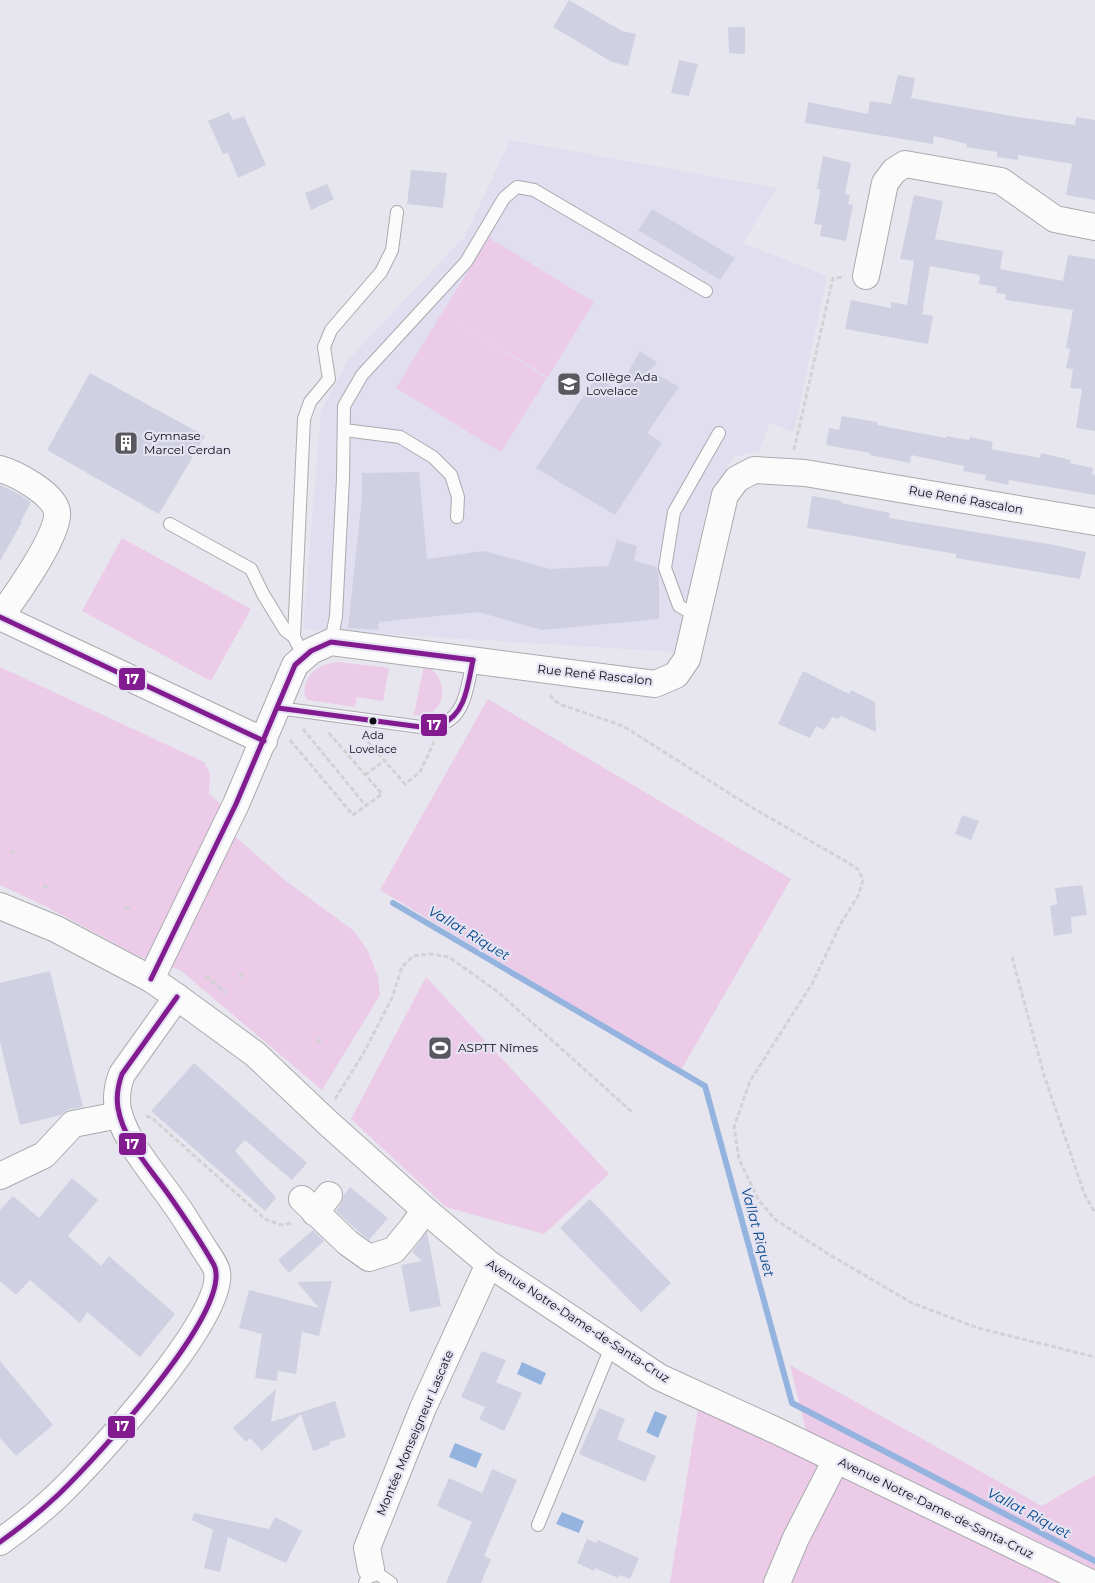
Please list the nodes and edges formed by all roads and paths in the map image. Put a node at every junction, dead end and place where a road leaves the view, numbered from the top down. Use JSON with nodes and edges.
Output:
{"nodes":[{"id":1,"x":397,"y":212,"type":"dead end"},
{"id":2,"x":1095,"y":227,"type":"edge"},
{"id":3,"x":866,"y":276,"type":"joint"},
{"id":4,"x":706,"y":291,"type":"dead end"},
{"id":5,"x":344,"y":430,"type":"junction"},
{"id":6,"x":720,"y":433,"type":"dead end"},
{"id":7,"x":0,"y":469,"type":"edge"},
{"id":8,"x":789,"y":472,"type":"junction"},
{"id":9,"x":458,"y":517,"type":"dead end"},
{"id":10,"x":1095,"y":522,"type":"edge"},
{"id":11,"x":170,"y":524,"type":"dead end"},
{"id":12,"x":697,"y":616,"type":"junction"},
{"id":13,"x":0,"y":617,"type":"edge"},
{"id":14,"x":332,"y":642,"type":"junction"},
{"id":15,"x":299,"y":647,"type":"junction"},
{"id":16,"x":473,"y":660,"type":"junction"},
{"id":17,"x":556,"y":671,"type":"junction"},
{"id":18,"x":311,"y":712,"type":"junction"},
{"id":19,"x":346,"y":717,"type":"junction"},
{"id":20,"x":274,"y":721,"type":"junction"},
{"id":21,"x":442,"y":724,"type":"junction"},
{"id":22,"x":384,"y":760,"type":"junction"},
{"id":23,"x":365,"y":775,"type":"junction"},
{"id":24,"x":366,"y":806,"type":"junction"},
{"id":25,"x":11,"y":852,"type":"dead end"},
{"id":26,"x":15,"y":853,"type":"dead end"},
{"id":27,"x":43,"y":886,"type":"dead end"},
{"id":28,"x":48,"y":888,"type":"dead end"},
{"id":29,"x":0,"y":906,"type":"edge"},
{"id":30,"x":125,"y":907,"type":"dead end"},
{"id":31,"x":130,"y":909,"type":"dead end"},
{"id":32,"x":1012,"y":957,"type":"dead end"},
{"id":33,"x":239,"y":974,"type":"dead end"},
{"id":34,"x":206,"y":976,"type":"dead end"},
{"id":35,"x":243,"y":977,"type":"dead end"},
{"id":36,"x":151,"y":979,"type":"junction"},
{"id":37,"x":226,"y":993,"type":"dead end"},
{"id":38,"x":177,"y":997,"type":"junction"},
{"id":39,"x":317,"y":1040,"type":"dead end"},
{"id":40,"x":320,"y":1042,"type":"dead end"},
{"id":41,"x":632,"y":1112,"type":"dead end"},
{"id":42,"x":130,"y":1115,"type":"junction"},
{"id":43,"x":323,"y":1118,"type":"junction"},
{"id":44,"x":0,"y":1176,"type":"edge"},
{"id":45,"x":316,"y":1202,"type":"joint"},
{"id":46,"x":425,"y":1210,"type":"junction"},
{"id":47,"x":1095,"y":1214,"type":"edge"},
{"id":48,"x":489,"y":1264,"type":"junction"},
{"id":49,"x":612,"y":1345,"type":"junction"},
{"id":50,"x":1095,"y":1357,"type":"edge"},
{"id":51,"x":836,"y":1460,"type":"junction"},
{"id":52,"x":538,"y":1525,"type":"dead end"},
{"id":53,"x":3,"y":1533,"type":"edge"},
{"id":54,"x":373,"y":1571,"type":"edge"},
{"id":55,"x":777,"y":1583,"type":"edge"},
{"id":56,"x":1091,"y":1583,"type":"edge"}],
"edges":[{"from":1,"to":15,"type":"lane"},
{"from":2,"to":3,"type":"street"},
{"from":3,"to":8,"type":"path"},
{"from":4,"to":5,"type":"lane"},
{"from":5,"to":9,"type":"lane"},
{"from":5,"to":14,"type":"lane"},
{"from":6,"to":12,"type":"lane"},
{"from":7,"to":13,"type":"street"},
{"from":8,"to":10,"type":"street","name":"Rue René Rascalon"},
{"from":8,"to":12,"type":"street","name":"Rue René Rascalon"},
{"from":11,"to":15,"type":"lane"},
{"from":12,"to":17,"type":"street","name":"Rue René Rascalon"},
{"from":13,"to":20,"type":"street"},
{"from":14,"to":15,"type":"street"},
{"from":14,"to":16,"type":"street","name":"Rue René Rascalon"},
{"from":15,"to":20,"type":"street"},
{"from":16,"to":17,"type":"street","name":"Rue René Rascalon"},
{"from":16,"to":21,"type":"lane"},
{"from":17,"to":50,"type":"path"},
{"from":18,"to":19,"type":"lane"},
{"from":18,"to":20,"type":"lane"},
{"from":18,"to":23,"type":"path"},
{"from":19,"to":21,"type":"lane"},
{"from":19,"to":22,"type":"path"},
{"from":20,"to":24,"type":"path"},
{"from":20,"to":24,"type":"path"},
{"from":20,"to":36,"type":"street"},
{"from":21,"to":22,"type":"path"},
{"from":22,"to":23,"type":"path"},
{"from":23,"to":24,"type":"path"},
{"from":25,"to":26,"type":"path"},
{"from":27,"to":28,"type":"path"},
{"from":29,"to":36,"type":"street","name":"Avenue Notre-Dame-de-Santa-Cruz"},
{"from":30,"to":31,"type":"path"},
{"from":32,"to":47,"type":"path"},
{"from":33,"to":35,"type":"path"},
{"from":34,"to":37,"type":"path"},
{"from":36,"to":38,"type":"street","name":"Avenue Notre-Dame-de-Santa-Cruz"},
{"from":38,"to":42,"type":"street"},
{"from":38,"to":43,"type":"street","name":"Avenue Notre-Dame-de-Santa-Cruz"},
{"from":39,"to":40,"type":"path"},
{"from":41,"to":43,"type":"path"},
{"from":42,"to":44,"type":"street"},
{"from":42,"to":45,"type":"path"},
{"from":42,"to":53,"type":"street"},
{"from":43,"to":46,"type":"street","name":"Avenue Notre-Dame-de-Santa-Cruz"},
{"from":45,"to":46,"type":"street"},
{"from":46,"to":48,"type":"street","name":"Avenue Notre-Dame-de-Santa-Cruz"},
{"from":48,"to":49,"type":"street","name":"Avenue Notre-Dame-de-Santa-Cruz"},
{"from":48,"to":54,"type":"street","name":"Montée Monseigneur Lascate"},
{"from":49,"to":51,"type":"street","name":"Avenue Notre-Dame-de-Santa-Cruz"},
{"from":49,"to":52,"type":"lane"},
{"from":51,"to":55,"type":"street"},
{"from":51,"to":56,"type":"street","name":"Avenue Notre-Dame-de-Santa-Cruz"}]}
